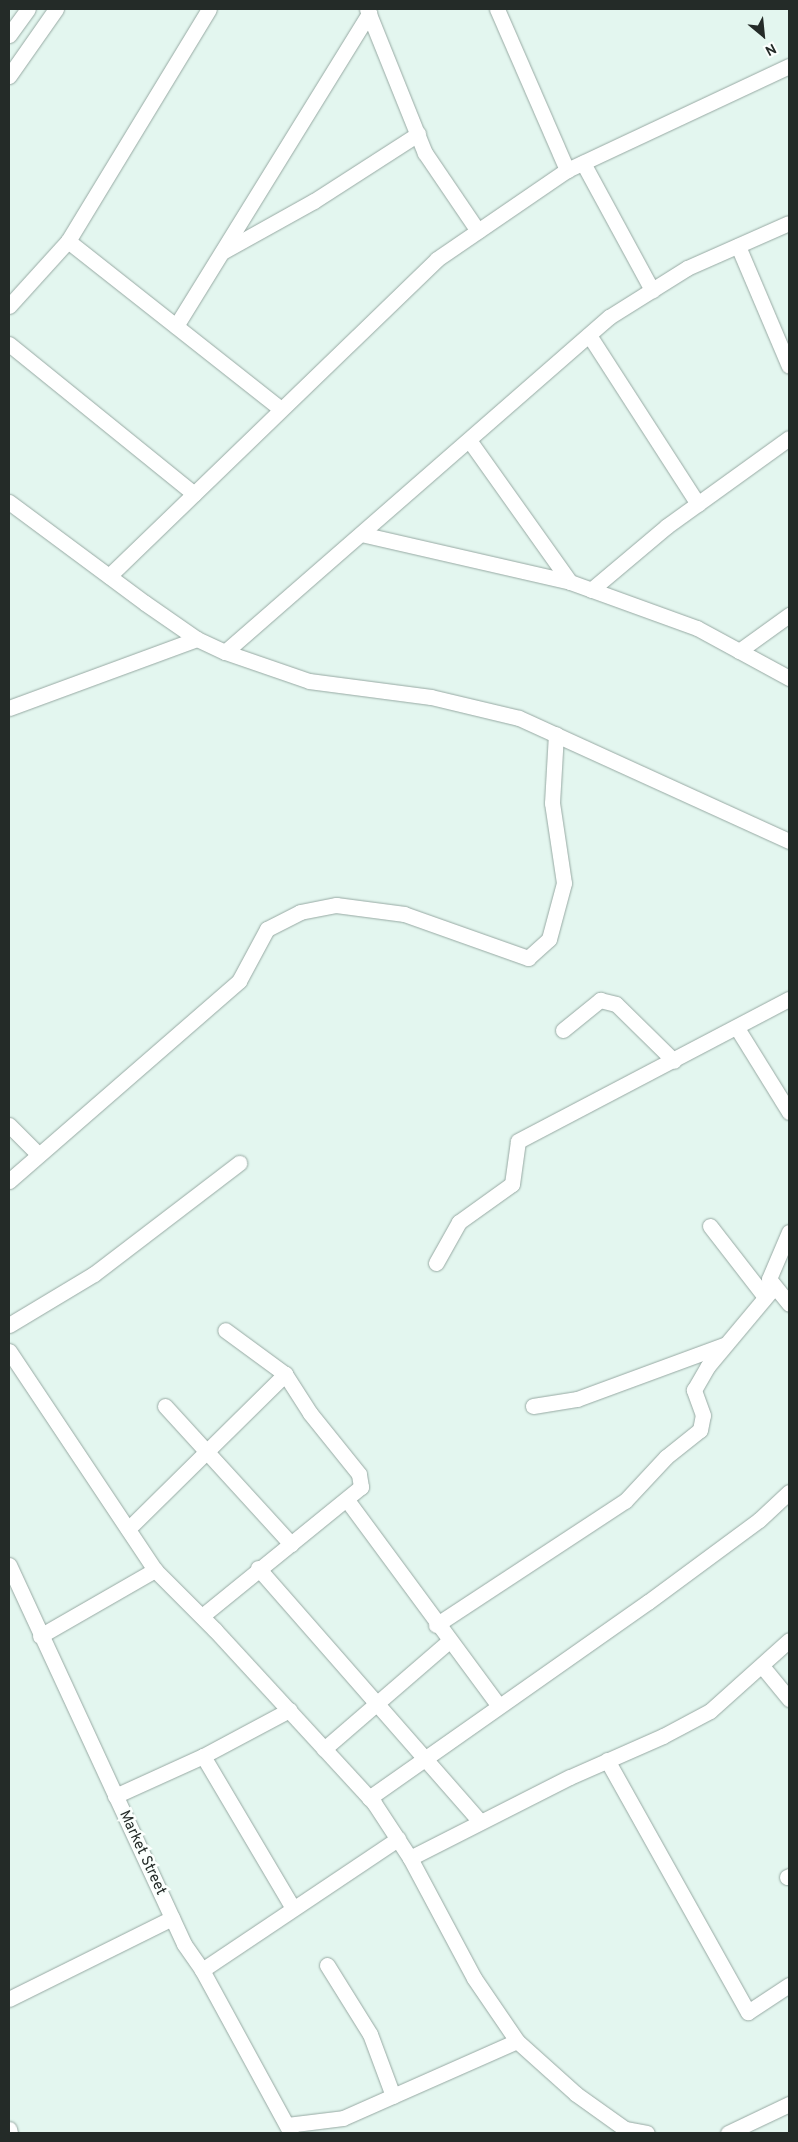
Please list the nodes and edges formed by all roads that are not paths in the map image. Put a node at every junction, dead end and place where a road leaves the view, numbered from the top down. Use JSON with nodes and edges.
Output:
{"nodes":[{"id":1,"x":28,"y":9,"type":"edge"},
{"id":2,"x":56,"y":9,"type":"edge"},
{"id":3,"x":209,"y":9,"type":"edge"},
{"id":4,"x":497,"y":9,"type":"edge"},
{"id":5,"x":368,"y":11,"type":"edge"},
{"id":6,"x":9,"y":35,"type":"edge"},
{"id":7,"x":789,"y":66,"type":"edge"},
{"id":8,"x":9,"y":76,"type":"edge"},
{"id":9,"x":418,"y":134,"type":"junction"},
{"id":10,"x":583,"y":163,"type":"junction"},
{"id":11,"x":567,"y":170,"type":"junction"},
{"id":12,"x":789,"y":223,"type":"edge"},
{"id":13,"x":478,"y":231,"type":"junction"},
{"id":14,"x":68,"y":241,"type":"junction"},
{"id":15,"x":738,"y":246,"type":"junction"},
{"id":16,"x":222,"y":252,"type":"junction"},
{"id":17,"x":652,"y":290,"type":"junction"},
{"id":18,"x":9,"y":306,"type":"edge"},
{"id":19,"x":176,"y":326,"type":"junction"},
{"id":20,"x":589,"y":334,"type":"junction"},
{"id":21,"x":9,"y":344,"type":"edge"},
{"id":22,"x":789,"y":366,"type":"edge"},
{"id":23,"x":282,"y":409,"type":"junction"},
{"id":24,"x":789,"y":438,"type":"edge"},
{"id":25,"x":468,"y":440,"type":"junction"},
{"id":26,"x":194,"y":494,"type":"junction"},
{"id":27,"x":9,"y":502,"type":"edge"},
{"id":28,"x":698,"y":504,"type":"junction"},
{"id":29,"x":361,"y":534,"type":"junction"},
{"id":30,"x":109,"y":576,"type":"junction"},
{"id":31,"x":570,"y":582,"type":"junction"},
{"id":32,"x":591,"y":590,"type":"junction"},
{"id":33,"x":789,"y":615,"type":"edge"},
{"id":34,"x":197,"y":639,"type":"junction"},
{"id":35,"x":739,"y":651,"type":"junction"},
{"id":36,"x":225,"y":652,"type":"junction"},
{"id":37,"x":789,"y":678,"type":"edge"},
{"id":38,"x":9,"y":708,"type":"edge"},
{"id":39,"x":556,"y":734,"type":"junction"},
{"id":40,"x":789,"y":841,"type":"edge"},
{"id":41,"x":789,"y":999,"type":"edge"},
{"id":42,"x":737,"y":1028,"type":"junction"},
{"id":43,"x":563,"y":1030,"type":"dead end"},
{"id":44,"x":674,"y":1061,"type":"junction"},
{"id":45,"x":789,"y":1112,"type":"edge"},
{"id":46,"x":9,"y":1125,"type":"edge"},
{"id":47,"x":38,"y":1154,"type":"junction"},
{"id":48,"x":239,"y":1162,"type":"dead end"},
{"id":49,"x":9,"y":1181,"type":"edge"},
{"id":50,"x":710,"y":1226,"type":"dead end"},
{"id":51,"x":789,"y":1232,"type":"edge"},
{"id":52,"x":436,"y":1263,"type":"dead end"},
{"id":53,"x":769,"y":1292,"type":"junction"},
{"id":54,"x":789,"y":1304,"type":"edge"},
{"id":55,"x":9,"y":1325,"type":"edge"},
{"id":56,"x":225,"y":1330,"type":"dead end"},
{"id":57,"x":726,"y":1345,"type":"junction"},
{"id":58,"x":9,"y":1351,"type":"edge"},
{"id":59,"x":285,"y":1374,"type":"junction"},
{"id":60,"x":165,"y":1406,"type":"dead end"},
{"id":61,"x":533,"y":1406,"type":"dead end"},
{"id":62,"x":207,"y":1451,"type":"junction"},
{"id":63,"x":789,"y":1492,"type":"edge"},
{"id":64,"x":347,"y":1500,"type":"junction"},
{"id":65,"x":128,"y":1529,"type":"junction"},
{"id":66,"x":291,"y":1544,"type":"junction"},
{"id":67,"x":9,"y":1565,"type":"edge"},
{"id":68,"x":258,"y":1568,"type":"junction"},
{"id":69,"x":155,"y":1570,"type":"junction"},
{"id":70,"x":202,"y":1616,"type":"junction"},
{"id":71,"x":436,"y":1625,"type":"junction"},
{"id":72,"x":40,"y":1636,"type":"junction"},
{"id":73,"x":789,"y":1640,"type":"edge"},
{"id":74,"x":448,"y":1642,"type":"junction"},
{"id":75,"x":762,"y":1666,"type":"junction"},
{"id":76,"x":789,"y":1699,"type":"edge"},
{"id":77,"x":377,"y":1703,"type":"junction"},
{"id":78,"x":499,"y":1706,"type":"junction"},
{"id":79,"x":289,"y":1710,"type":"junction"},
{"id":80,"x":324,"y":1749,"type":"junction"},
{"id":81,"x":203,"y":1756,"type":"junction"},
{"id":82,"x":424,"y":1756,"type":"junction"},
{"id":83,"x":607,"y":1760,"type":"junction"},
{"id":84,"x":115,"y":1796,"type":"junction"},
{"id":85,"x":369,"y":1798,"type":"junction"},
{"id":86,"x":480,"y":1822,"type":"junction"},
{"id":87,"x":398,"y":1839,"type":"junction"},
{"id":88,"x":410,"y":1858,"type":"junction"},
{"id":89,"x":293,"y":1908,"type":"junction"},
{"id":90,"x":172,"y":1918,"type":"junction"},
{"id":91,"x":327,"y":1965,"type":"dead end"},
{"id":92,"x":202,"y":1970,"type":"junction"},
{"id":93,"x":789,"y":1985,"type":"edge"},
{"id":94,"x":9,"y":1999,"type":"edge"},
{"id":95,"x":518,"y":2041,"type":"junction"},
{"id":96,"x":393,"y":2096,"type":"junction"},
{"id":97,"x":789,"y":2104,"type":"edge"},
{"id":98,"x":9,"y":2129,"type":"edge"},
{"id":99,"x":290,"y":2129,"type":"edge"},
{"id":100,"x":621,"y":2131,"type":"edge"},
{"id":101,"x":10,"y":2133,"type":"edge"},
{"id":102,"x":647,"y":2133,"type":"edge"},
{"id":103,"x":728,"y":2133,"type":"edge"}],
"edges":[{"from":1,"to":6,"type":"street"},
{"from":2,"to":8,"type":"street"},
{"from":3,"to":14,"type":"street"},
{"from":4,"to":11,"type":"street"},
{"from":5,"to":9,"type":"street"},
{"from":5,"to":16,"type":"street"},
{"from":7,"to":10,"type":"street"},
{"from":9,"to":13,"type":"street"},
{"from":9,"to":16,"type":"street"},
{"from":10,"to":11,"type":"street"},
{"from":10,"to":17,"type":"street"},
{"from":11,"to":13,"type":"street"},
{"from":12,"to":15,"type":"street"},
{"from":13,"to":23,"type":"street"},
{"from":14,"to":18,"type":"street"},
{"from":14,"to":19,"type":"street"},
{"from":15,"to":17,"type":"street"},
{"from":15,"to":22,"type":"street"},
{"from":16,"to":19,"type":"street"},
{"from":17,"to":20,"type":"street"},
{"from":19,"to":23,"type":"street"},
{"from":20,"to":25,"type":"street"},
{"from":20,"to":28,"type":"street"},
{"from":21,"to":26,"type":"street"},
{"from":23,"to":26,"type":"street"},
{"from":24,"to":28,"type":"street"},
{"from":25,"to":29,"type":"street"},
{"from":25,"to":31,"type":"street"},
{"from":26,"to":30,"type":"street"},
{"from":27,"to":30,"type":"street"},
{"from":28,"to":32,"type":"street"},
{"from":29,"to":31,"type":"street"},
{"from":29,"to":36,"type":"street"},
{"from":30,"to":34,"type":"street"},
{"from":31,"to":32,"type":"street"},
{"from":32,"to":35,"type":"street"},
{"from":33,"to":35,"type":"street"},
{"from":34,"to":36,"type":"street"},
{"from":34,"to":38,"type":"street"},
{"from":35,"to":37,"type":"street"},
{"from":36,"to":39,"type":"street"},
{"from":39,"to":40,"type":"street"},
{"from":39,"to":47,"type":"street"},
{"from":41,"to":42,"type":"street"},
{"from":42,"to":44,"type":"street"},
{"from":42,"to":45,"type":"street"},
{"from":43,"to":44,"type":"street"},
{"from":44,"to":52,"type":"street"},
{"from":46,"to":47,"type":"street"},
{"from":47,"to":49,"type":"street"},
{"from":48,"to":55,"type":"street"},
{"from":50,"to":53,"type":"street"},
{"from":51,"to":53,"type":"street"},
{"from":53,"to":54,"type":"street"},
{"from":53,"to":57,"type":"street"},
{"from":56,"to":59,"type":"street"},
{"from":57,"to":61,"type":"street"},
{"from":57,"to":71,"type":"street"},
{"from":58,"to":65,"type":"street"},
{"from":59,"to":62,"type":"street"},
{"from":59,"to":64,"type":"street"},
{"from":60,"to":62,"type":"street"},
{"from":62,"to":65,"type":"street"},
{"from":62,"to":66,"type":"street"},
{"from":63,"to":78,"type":"street"},
{"from":64,"to":66,"type":"street"},
{"from":64,"to":71,"type":"street"},
{"from":65,"to":69,"type":"street"},
{"from":66,"to":68,"type":"street"},
{"from":67,"to":72,"type":"street","name":"Market Street"},
{"from":68,"to":70,"type":"street"},
{"from":68,"to":77,"type":"street"},
{"from":69,"to":70,"type":"street"},
{"from":69,"to":72,"type":"street"},
{"from":70,"to":79,"type":"street"},
{"from":71,"to":74,"type":"street"},
{"from":72,"to":84,"type":"street","name":"Market Street"},
{"from":73,"to":75,"type":"street"},
{"from":74,"to":77,"type":"street"},
{"from":74,"to":78,"type":"street"},
{"from":75,"to":76,"type":"street"},
{"from":75,"to":83,"type":"street"},
{"from":77,"to":80,"type":"street"},
{"from":77,"to":82,"type":"street"},
{"from":78,"to":82,"type":"street"},
{"from":79,"to":80,"type":"street"},
{"from":79,"to":81,"type":"street"},
{"from":80,"to":85,"type":"street"},
{"from":81,"to":84,"type":"street"},
{"from":81,"to":89,"type":"street"},
{"from":82,"to":85,"type":"street"},
{"from":82,"to":86,"type":"street"},
{"from":83,"to":86,"type":"street"},
{"from":83,"to":93,"type":"street"},
{"from":84,"to":90,"type":"street","name":"Market Street"},
{"from":85,"to":87,"type":"street"},
{"from":86,"to":88,"type":"street"},
{"from":87,"to":88,"type":"street"},
{"from":87,"to":89,"type":"street"},
{"from":88,"to":95,"type":"street"},
{"from":89,"to":92,"type":"street"},
{"from":90,"to":92,"type":"street","name":"Market Street"},
{"from":90,"to":94,"type":"street"},
{"from":91,"to":96,"type":"street"},
{"from":92,"to":99,"type":"street","name":"Market Street"},
{"from":95,"to":96,"type":"street"},
{"from":95,"to":100,"type":"street"},
{"from":96,"to":99,"type":"street"},
{"from":97,"to":103,"type":"street"},
{"from":98,"to":101,"type":"street"},
{"from":100,"to":102,"type":"street"}]}
